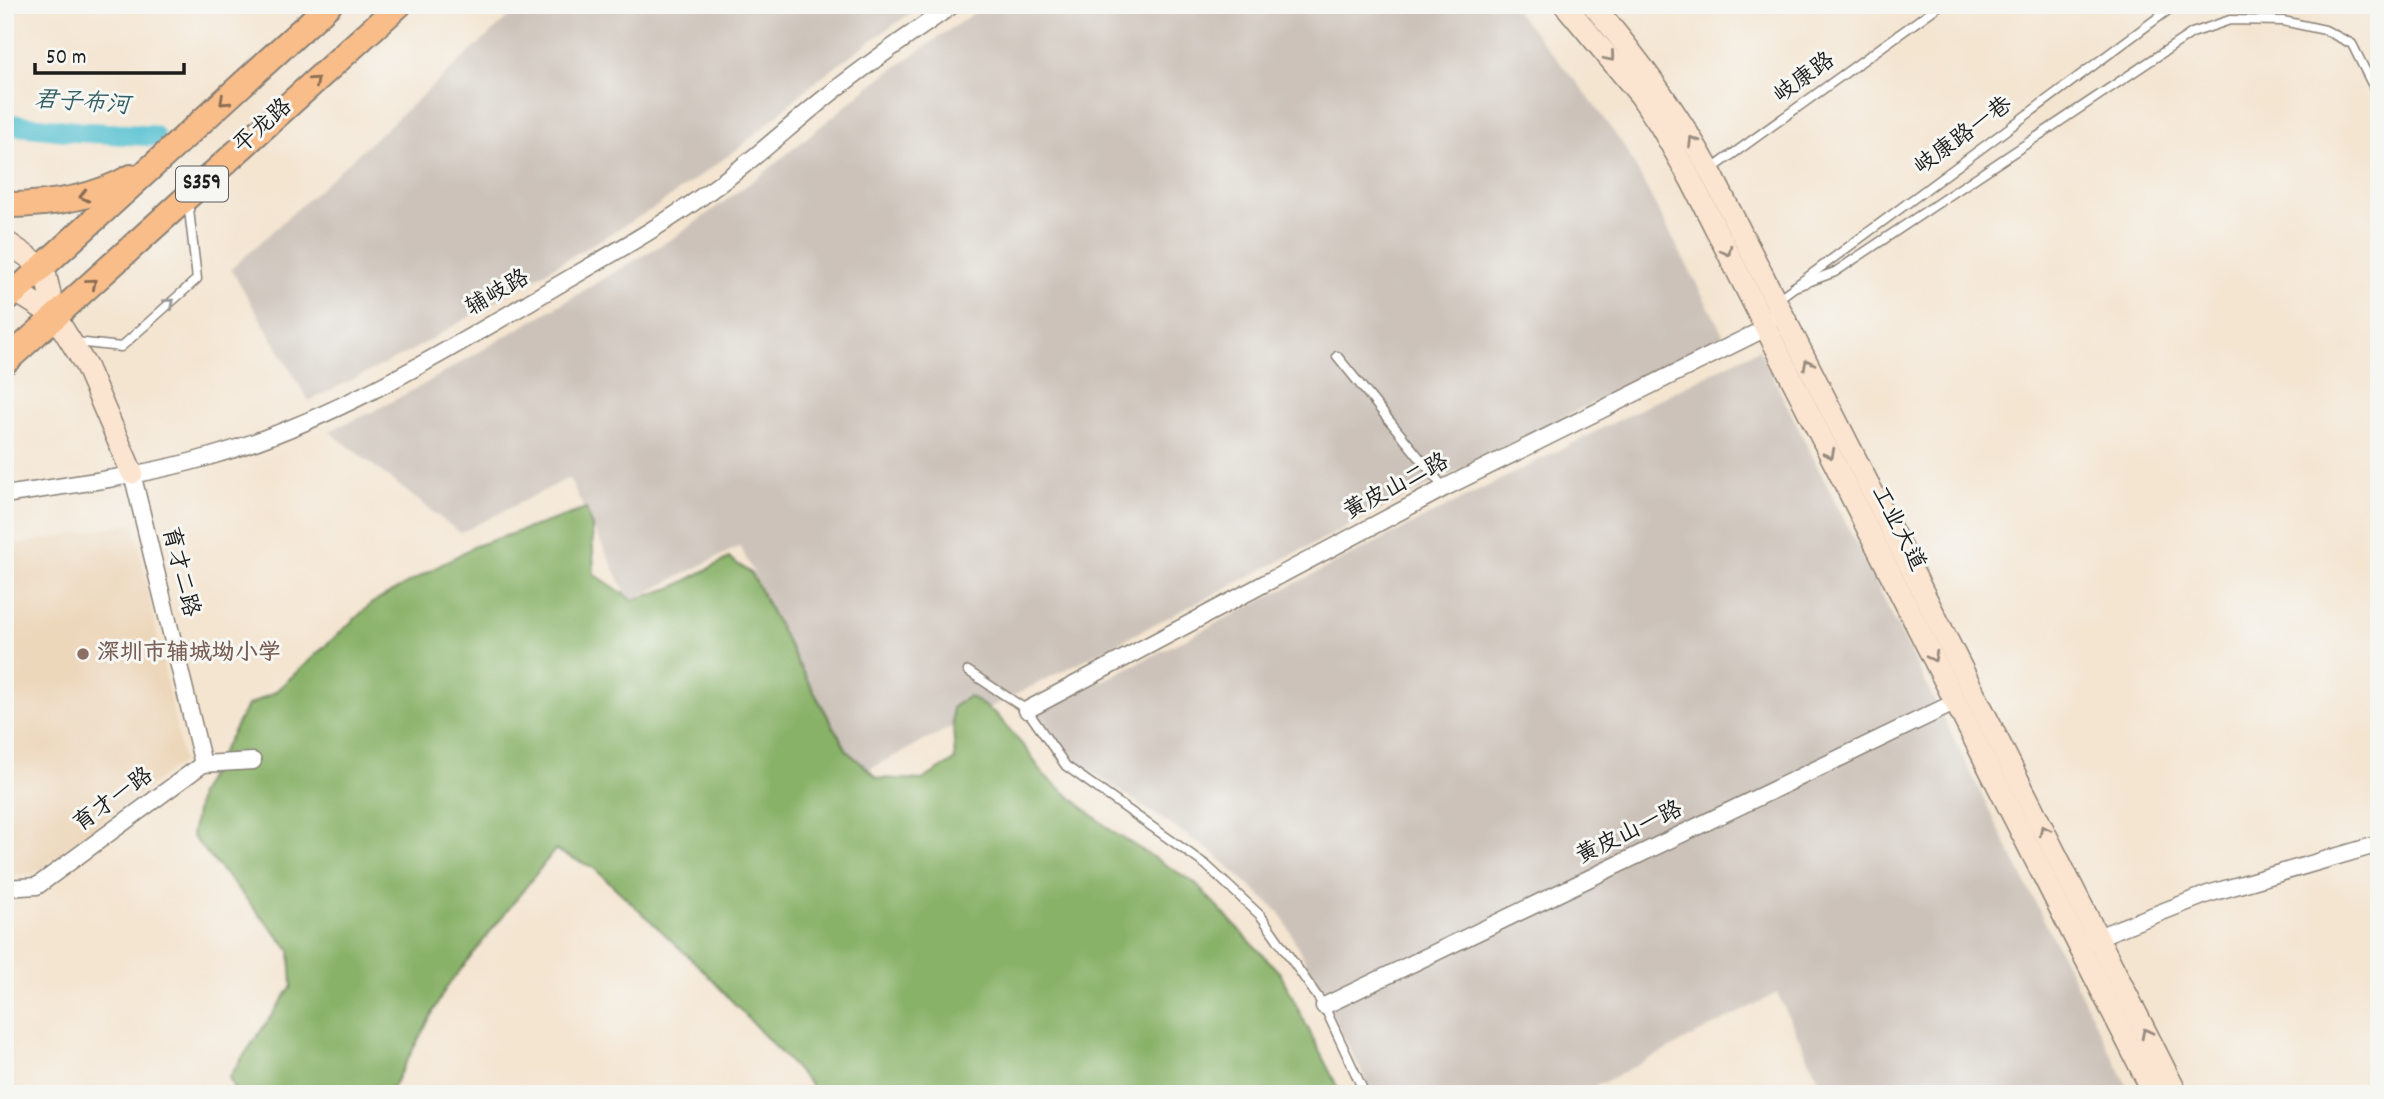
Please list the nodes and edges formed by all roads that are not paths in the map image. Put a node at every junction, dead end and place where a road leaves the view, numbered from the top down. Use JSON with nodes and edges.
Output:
{"nodes":[{"id":1,"x":329,"y":5,"type":"edge"},
{"id":2,"x":399,"y":5,"type":"edge"},
{"id":3,"x":953,"y":5,"type":"edge"},
{"id":4,"x":1565,"y":5,"type":"edge"},
{"id":5,"x":1592,"y":5,"type":"edge"},
{"id":6,"x":1940,"y":5,"type":"edge"},
{"id":7,"x":2175,"y":5,"type":"edge"},
{"id":8,"x":2379,"y":98,"type":"edge"},
{"id":9,"x":167,"y":154,"type":"junction"},
{"id":10,"x":1700,"y":175,"type":"junction"},
{"id":11,"x":187,"y":197,"type":"junction"},
{"id":12,"x":5,"y":205,"type":"edge"},
{"id":13,"x":5,"y":241,"type":"edge"},
{"id":14,"x":44,"y":268,"type":"junction"},
{"id":15,"x":1794,"y":287,"type":"junction"},
{"id":16,"x":9,"y":292,"type":"edge"},
{"id":17,"x":1776,"y":300,"type":"junction"},
{"id":18,"x":55,"y":316,"type":"junction"},
{"id":19,"x":1766,"y":328,"type":"junction"},
{"id":20,"x":70,"y":342,"type":"junction"},
{"id":21,"x":1337,"y":356,"type":"dead end"},
{"id":22,"x":5,"y":362,"type":"edge"},
{"id":23,"x":132,"y":473,"type":"junction"},
{"id":24,"x":1444,"y":488,"type":"junction"},
{"id":25,"x":5,"y":495,"type":"edge"},
{"id":26,"x":968,"y":671,"type":"dead end"},
{"id":27,"x":1956,"y":702,"type":"junction"},
{"id":28,"x":1027,"y":710,"type":"junction"},
{"id":29,"x":253,"y":761,"type":"dead end"},
{"id":30,"x":203,"y":764,"type":"junction"},
{"id":31,"x":2379,"y":844,"type":"edge"},
{"id":32,"x":5,"y":888,"type":"edge"},
{"id":33,"x":2088,"y":941,"type":"junction"},
{"id":34,"x":1324,"y":1006,"type":"junction"},
{"id":35,"x":1365,"y":1094,"type":"edge"},
{"id":36,"x":2154,"y":1094,"type":"edge"},
{"id":37,"x":2177,"y":1094,"type":"edge"}],
"edges":[{"from":1,"to":9,"type":"main road","name":"平龙路","number":"S359","one_way":true},
{"from":11,"to":2,"type":"main road","name":"平龙路","number":"S359","one_way":true},
{"from":3,"to":23,"type":"street","name":"辅岐路"},
{"from":4,"to":10,"type":"street","name":"工业大道","one_way":true},
{"from":10,"to":5,"type":"street","name":"工业大道","one_way":true},
{"from":6,"to":10,"type":"lane","name":"岐康路"},
{"from":7,"to":15,"type":"lane","name":"岐康路一巷"},
{"from":8,"to":15,"type":"lane"},
{"from":9,"to":12,"type":"main road","one_way":true},
{"from":9,"to":14,"type":"main road","name":"平龙路","number":"S359"},
{"from":10,"to":17,"type":"street","name":"工业大道"},
{"from":10,"to":19,"type":"street","name":"工业大道","one_way":true},
{"from":18,"to":11,"type":"main road","name":"平龙路","number":"S359","one_way":true},
{"from":20,"to":11,"type":"lane","one_way":true},
{"from":13,"to":14,"type":"street"},
{"from":14,"to":16,"type":"main road","name":"平龙路","number":"S359"},
{"from":14,"to":18,"type":"street"},
{"from":15,"to":17,"type":"lane","name":"岐康路一巷"},
{"from":16,"to":18,"type":"street"},
{"from":17,"to":19,"type":"street"},
{"from":33,"to":17,"type":"street","name":"工业大道","one_way":true},
{"from":18,"to":20,"type":"street"},
{"from":18,"to":22,"type":"main road","name":"平龙路","number":"S359"},
{"from":19,"to":24,"type":"street","name":"黄皮山二路"},
{"from":19,"to":27,"type":"street","name":"工业大道","one_way":true},
{"from":20,"to":23,"type":"street"},
{"from":21,"to":24,"type":"lane"},
{"from":23,"to":25,"type":"street","name":"辅岐路"},
{"from":23,"to":30,"type":"street","name":"育才二路"},
{"from":24,"to":28,"type":"street","name":"黄皮山二路"},
{"from":26,"to":28,"type":"lane"},
{"from":27,"to":33,"type":"street","name":"工业大道"},
{"from":27,"to":34,"type":"street","name":"黄皮山一路"},
{"from":28,"to":34,"type":"lane"},
{"from":29,"to":30,"type":"street"},
{"from":30,"to":32,"type":"street","name":"育才一路"},
{"from":31,"to":33,"type":"street"},
{"from":33,"to":36,"type":"street","name":"工业大道"},
{"from":37,"to":33,"type":"street","name":"工业大道","one_way":true},
{"from":34,"to":35,"type":"lane"}]}
